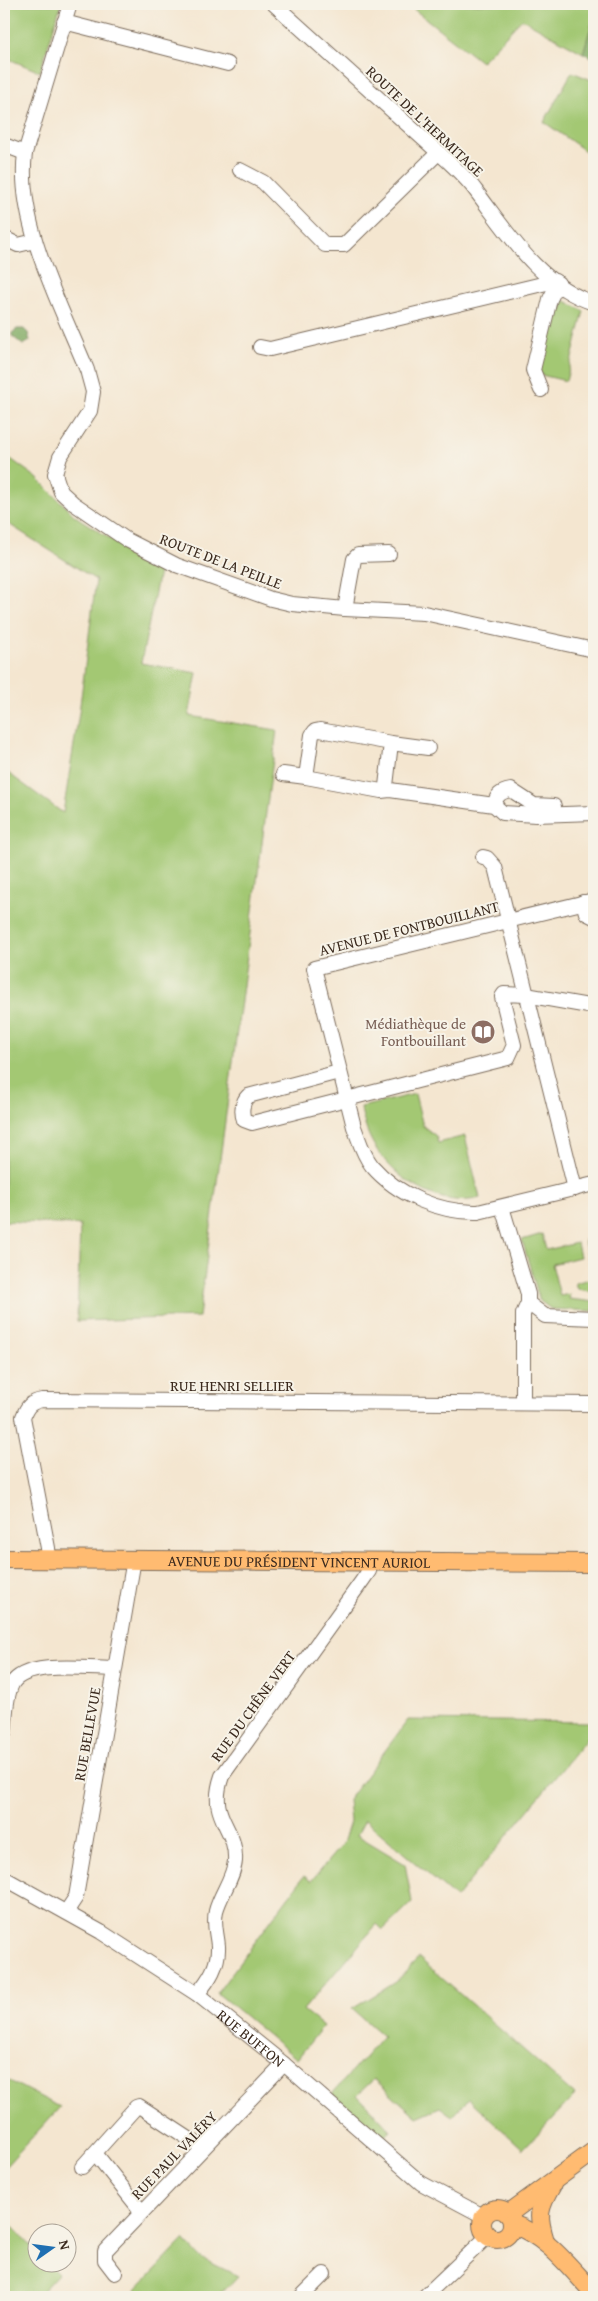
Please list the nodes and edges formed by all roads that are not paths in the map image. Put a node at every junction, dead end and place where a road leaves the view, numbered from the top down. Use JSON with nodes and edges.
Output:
{"nodes":[{"id":1,"x":70,"y":4,"type":"edge"},
{"id":2,"x":274,"y":4,"type":"edge"},
{"id":3,"x":64,"y":22,"type":"junction"},
{"id":4,"x":228,"y":64,"type":"dead end"},
{"id":5,"x":4,"y":144,"type":"edge"},
{"id":6,"x":438,"y":152,"type":"junction"},
{"id":7,"x":25,"y":153,"type":"junction"},
{"id":8,"x":240,"y":170,"type":"dead end"},
{"id":9,"x":4,"y":238,"type":"edge"},
{"id":10,"x":36,"y":241,"type":"junction"},
{"id":11,"x":556,"y":282,"type":"junction"},
{"id":12,"x":594,"y":303,"type":"edge"},
{"id":13,"x":260,"y":347,"type":"dead end"},
{"id":14,"x":542,"y":390,"type":"dead end"},
{"id":15,"x":389,"y":554,"type":"dead end"},
{"id":16,"x":345,"y":609,"type":"junction"},
{"id":17,"x":594,"y":650,"type":"edge"},
{"id":18,"x":391,"y":743,"type":"junction"},
{"id":19,"x":428,"y":748,"type":"dead end"},
{"id":20,"x":283,"y":774,"type":"dead end"},
{"id":21,"x":306,"y":777,"type":"junction"},
{"id":22,"x":390,"y":790,"type":"junction"},
{"id":23,"x":594,"y":804,"type":"edge"},
{"id":24,"x":494,"y":806,"type":"junction"},
{"id":25,"x":594,"y":813,"type":"edge"},
{"id":26,"x":482,"y":857,"type":"dead end"},
{"id":27,"x":589,"y":901,"type":"edge"},
{"id":28,"x":594,"y":917,"type":"edge"},
{"id":29,"x":508,"y":921,"type":"junction"},
{"id":30,"x":526,"y":995,"type":"junction"},
{"id":31,"x":594,"y":1008,"type":"edge"},
{"id":32,"x":339,"y":1072,"type":"junction"},
{"id":33,"x":346,"y":1099,"type":"junction"},
{"id":34,"x":594,"y":1184,"type":"edge"},
{"id":35,"x":575,"y":1189,"type":"junction"},
{"id":36,"x":502,"y":1206,"type":"junction"},
{"id":37,"x":528,"y":1303,"type":"junction"},
{"id":38,"x":594,"y":1318,"type":"edge"},
{"id":39,"x":523,"y":1403,"type":"junction"},
{"id":40,"x":594,"y":1404,"type":"edge"},
{"id":41,"x":4,"y":1559,"type":"edge"},
{"id":42,"x":48,"y":1559,"type":"junction"},
{"id":43,"x":134,"y":1559,"type":"junction"},
{"id":44,"x":370,"y":1562,"type":"junction"},
{"id":45,"x":594,"y":1563,"type":"edge"},
{"id":46,"x":114,"y":1669,"type":"junction"},
{"id":47,"x":4,"y":1733,"type":"edge"},
{"id":48,"x":4,"y":1878,"type":"edge"},
{"id":49,"x":66,"y":1912,"type":"junction"},
{"id":50,"x":197,"y":1994,"type":"junction"},
{"id":51,"x":284,"y":2064,"type":"junction"},
{"id":52,"x":203,"y":2148,"type":"junction"},
{"id":53,"x":594,"y":2152,"type":"edge"},
{"id":54,"x":95,"y":2153,"type":"junction"},
{"id":55,"x":82,"y":2167,"type":"dead end"},
{"id":56,"x":554,"y":2183,"type":"junction"},
{"id":57,"x":142,"y":2212,"type":"junction"},
{"id":58,"x":485,"y":2217,"type":"junction"},
{"id":59,"x":510,"y":2219,"type":"junction"},
{"id":60,"x":495,"y":2237,"type":"junction"},
{"id":61,"x":545,"y":2241,"type":"junction"},
{"id":62,"x":563,"y":2261,"type":"junction"},
{"id":63,"x":115,"y":2273,"type":"dead end"},
{"id":64,"x":324,"y":2274,"type":"dead end"},
{"id":65,"x":594,"y":2293,"type":"edge"},
{"id":66,"x":301,"y":2297,"type":"edge"},
{"id":67,"x":424,"y":2297,"type":"edge"}],
"edges":[{"from":1,"to":3,"type":"street","name":"ROUTE DE LA PEILLE"},
{"from":2,"to":6,"type":"street","name":"ROUTE DE L'HERMITAGE"},
{"from":3,"to":4,"type":"street"},
{"from":3,"to":7,"type":"street","name":"ROUTE DE LA PEILLE"},
{"from":5,"to":7,"type":"street"},
{"from":6,"to":8,"type":"street"},
{"from":6,"to":11,"type":"street","name":"ROUTE DE L'HERMITAGE"},
{"from":7,"to":10,"type":"street","name":"ROUTE DE LA PEILLE"},
{"from":9,"to":10,"type":"street"},
{"from":10,"to":16,"type":"street","name":"ROUTE DE LA PEILLE"},
{"from":11,"to":12,"type":"street","name":"ROUTE DE L'HERMITAGE"},
{"from":11,"to":13,"type":"street"},
{"from":11,"to":14,"type":"street"},
{"from":15,"to":16,"type":"street"},
{"from":16,"to":17,"type":"street","name":"ROUTE DE LA PEILLE"},
{"from":18,"to":19,"type":"street"},
{"from":18,"to":21,"type":"street"},
{"from":18,"to":22,"type":"street"},
{"from":20,"to":21,"type":"street"},
{"from":21,"to":22,"type":"street"},
{"from":22,"to":24,"type":"street"},
{"from":23,"to":24,"type":"street"},
{"from":24,"to":25,"type":"street"},
{"from":26,"to":29,"type":"street"},
{"from":27,"to":28,"type":"street"},
{"from":27,"to":29,"type":"street","name":"AVENUE DE FONTBOUILLANT"},
{"from":29,"to":30,"type":"street"},
{"from":29,"to":32,"type":"street","name":"AVENUE DE FONTBOUILLANT"},
{"from":30,"to":31,"type":"street"},
{"from":30,"to":33,"type":"street"},
{"from":30,"to":35,"type":"street"},
{"from":32,"to":33,"type":"street","name":"AVENUE DE FONTBOUILLANT"},
{"from":32,"to":33,"type":"street"},
{"from":33,"to":36,"type":"street","name":"AVENUE DE FONTBOUILLANT"},
{"from":34,"to":35,"type":"street","name":"AVENUE DE FONTBOUILLANT"},
{"from":35,"to":36,"type":"street","name":"AVENUE DE FONTBOUILLANT"},
{"from":36,"to":37,"type":"street"},
{"from":37,"to":38,"type":"street"},
{"from":37,"to":39,"type":"street"},
{"from":39,"to":40,"type":"street","name":"RUE HENRI SELLIER"},
{"from":39,"to":42,"type":"street","name":"RUE HENRI SELLIER"},
{"from":41,"to":42,"type":"main road","name":"AVENUE DU PRÉSIDENT VINCENT AURIOL"},
{"from":42,"to":43,"type":"main road","name":"AVENUE DU PRÉSIDENT VINCENT AURIOL"},
{"from":43,"to":44,"type":"main road","name":"AVENUE DU PRÉSIDENT VINCENT AURIOL"},
{"from":43,"to":46,"type":"street","name":"RUE BELLEVUE"},
{"from":44,"to":45,"type":"main road","name":"AVENUE DU PRÉSIDENT VINCENT AURIOL"},
{"from":44,"to":50,"type":"street","name":"RUE DU CHÊNE VERT"},
{"from":46,"to":47,"type":"street"},
{"from":46,"to":49,"type":"street","name":"RUE BELLEVUE"},
{"from":48,"to":49,"type":"street","name":"RUE BUFFON"},
{"from":49,"to":50,"type":"street","name":"RUE BUFFON"},
{"from":50,"to":51,"type":"street","name":"RUE BUFFON"},
{"from":51,"to":52,"type":"street","name":"RUE PAUL VALÉRY"},
{"from":51,"to":58,"type":"street","name":"RUE BUFFON"},
{"from":52,"to":54,"type":"street"},
{"from":52,"to":57,"type":"street","name":"RUE PAUL VALÉRY"},
{"from":53,"to":56,"type":"main road"},
{"from":54,"to":55,"type":"street"},
{"from":54,"to":57,"type":"street"},
{"from":56,"to":59,"type":"main road"},
{"from":56,"to":61,"type":"main road"},
{"from":57,"to":63,"type":"street","name":"RUE PAUL VALÉRY"},
{"from":58,"to":59,"type":"main road"},
{"from":58,"to":60,"type":"main road"},
{"from":59,"to":60,"type":"main road"},
{"from":59,"to":61,"type":"main road"},
{"from":60,"to":62,"type":"main road"},
{"from":60,"to":67,"type":"street"},
{"from":61,"to":62,"type":"main road"},
{"from":62,"to":65,"type":"main road"},
{"from":64,"to":66,"type":"street"}]}
